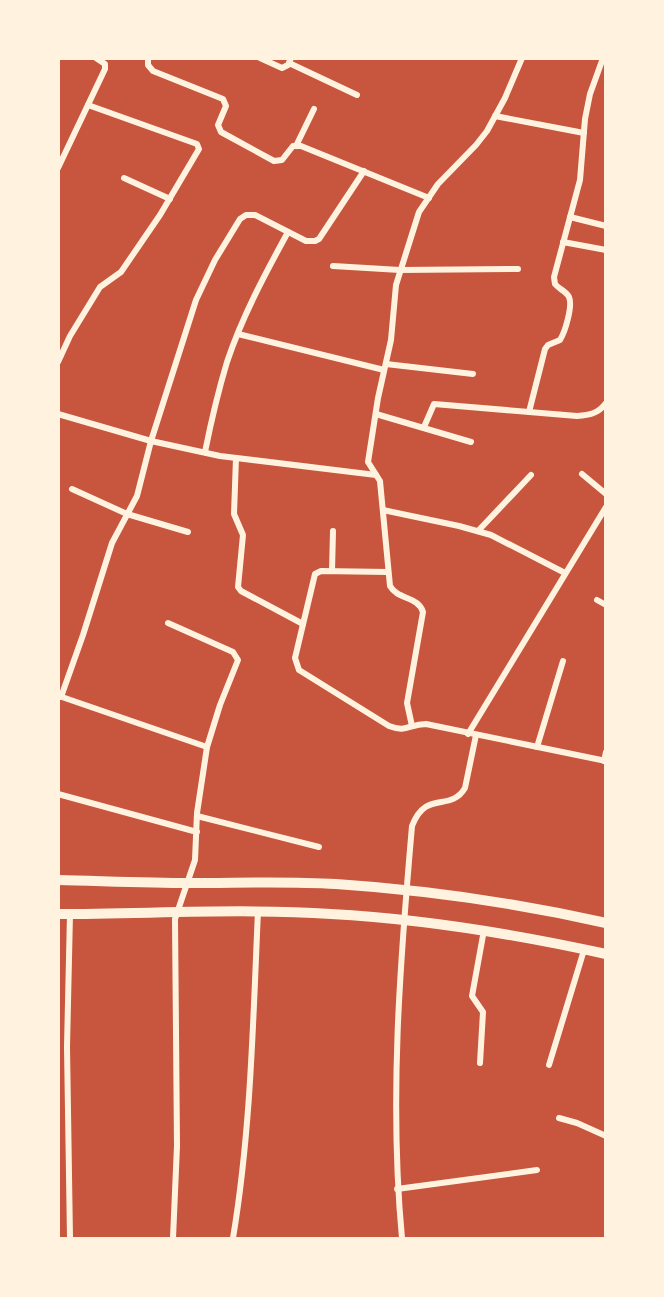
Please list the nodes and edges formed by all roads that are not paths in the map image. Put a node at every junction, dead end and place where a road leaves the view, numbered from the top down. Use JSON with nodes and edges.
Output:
{"nodes":[{"id":1,"x":96,"y":58,"type":"edge"},
{"id":2,"x":148,"y":58,"type":"edge"},
{"id":3,"x":260,"y":58,"type":"edge"},
{"id":4,"x":522,"y":58,"type":"edge"},
{"id":5,"x":603,"y":58,"type":"edge"},
{"id":6,"x":290,"y":61,"type":"edge"},
{"id":7,"x":357,"y":95,"type":"dead end"},
{"id":8,"x":88,"y":105,"type":"junction"},
{"id":9,"x":314,"y":109,"type":"dead end"},
{"id":10,"x":495,"y":116,"type":"junction"},
{"id":11,"x":584,"y":133,"type":"junction"},
{"id":12,"x":296,"y":146,"type":"junction"},
{"id":13,"x":58,"y":168,"type":"edge"},
{"id":14,"x":364,"y":171,"type":"junction"},
{"id":15,"x":124,"y":178,"type":"dead end"},
{"id":16,"x":429,"y":198,"type":"junction"},
{"id":17,"x":170,"y":199,"type":"junction"},
{"id":18,"x":570,"y":217,"type":"junction"},
{"id":19,"x":606,"y":226,"type":"edge"},
{"id":20,"x":288,"y":232,"type":"junction"},
{"id":21,"x":563,"y":242,"type":"junction"},
{"id":22,"x":606,"y":250,"type":"edge"},
{"id":23,"x":333,"y":267,"type":"dead end"},
{"id":24,"x":518,"y":269,"type":"dead end"},
{"id":25,"x":400,"y":270,"type":"junction"},
{"id":26,"x":238,"y":334,"type":"junction"},
{"id":27,"x":58,"y":362,"type":"edge"},
{"id":28,"x":385,"y":367,"type":"junction"},
{"id":29,"x":473,"y":374,"type":"dead end"},
{"id":30,"x":606,"y":403,"type":"edge"},
{"id":31,"x":529,"y":412,"type":"junction"},
{"id":32,"x":58,"y":414,"type":"edge"},
{"id":33,"x":376,"y":414,"type":"junction"},
{"id":34,"x":424,"y":427,"type":"junction"},
{"id":35,"x":151,"y":441,"type":"junction"},
{"id":36,"x":471,"y":442,"type":"dead end"},
{"id":37,"x":205,"y":452,"type":"junction"},
{"id":38,"x":236,"y":458,"type":"junction"},
{"id":39,"x":582,"y":474,"type":"dead end"},
{"id":40,"x":376,"y":475,"type":"junction"},
{"id":41,"x":531,"y":475,"type":"dead end"},
{"id":42,"x":72,"y":489,"type":"dead end"},
{"id":43,"x":606,"y":494,"type":"edge"},
{"id":44,"x":606,"y":507,"type":"edge"},
{"id":45,"x":383,"y":510,"type":"junction"},
{"id":46,"x":127,"y":514,"type":"junction"},
{"id":47,"x":333,"y":531,"type":"dead end"},
{"id":48,"x":478,"y":531,"type":"junction"},
{"id":49,"x":188,"y":532,"type":"dead end"},
{"id":50,"x":332,"y":571,"type":"junction"},
{"id":51,"x":388,"y":572,"type":"junction"},
{"id":52,"x":565,"y":573,"type":"junction"},
{"id":53,"x":597,"y":600,"type":"dead end"},
{"id":54,"x":606,"y":605,"type":"edge"},
{"id":55,"x":168,"y":622,"type":"dead end"},
{"id":56,"x":303,"y":624,"type":"junction"},
{"id":57,"x":563,"y":661,"type":"dead end"},
{"id":58,"x":60,"y":697,"type":"edge"},
{"id":59,"x":412,"y":726,"type":"junction"},
{"id":60,"x":468,"y":734,"type":"junction"},
{"id":61,"x":476,"y":735,"type":"junction"},
{"id":62,"x":207,"y":747,"type":"junction"},
{"id":63,"x":537,"y":747,"type":"junction"},
{"id":64,"x":606,"y":752,"type":"edge"},
{"id":65,"x":605,"y":761,"type":"edge"},
{"id":66,"x":58,"y":794,"type":"edge"},
{"id":67,"x":197,"y":816,"type":"junction"},
{"id":68,"x":197,"y":832,"type":"junction"},
{"id":69,"x":319,"y":847,"type":"dead end"},
{"id":70,"x":58,"y":880,"type":"edge"},
{"id":71,"x":188,"y":883,"type":"junction"},
{"id":72,"x":406,"y":889,"type":"junction"},
{"id":73,"x":258,"y":911,"type":"junction"},
{"id":74,"x":176,"y":912,"type":"junction"},
{"id":75,"x":64,"y":914,"type":"edge"},
{"id":76,"x":405,"y":920,"type":"junction"},
{"id":77,"x":606,"y":923,"type":"edge"},
{"id":78,"x":484,"y":930,"type":"junction"},
{"id":79,"x":584,"y":950,"type":"junction"},
{"id":80,"x":606,"y":954,"type":"edge"},
{"id":81,"x":480,"y":1063,"type":"dead end"},
{"id":82,"x":549,"y":1065,"type":"dead end"},
{"id":83,"x":559,"y":1118,"type":"dead end"},
{"id":84,"x":606,"y":1136,"type":"edge"},
{"id":85,"x":537,"y":1170,"type":"dead end"},
{"id":86,"x":397,"y":1189,"type":"junction"},
{"id":87,"x":70,"y":1239,"type":"edge"},
{"id":88,"x":173,"y":1239,"type":"edge"},
{"id":89,"x":233,"y":1239,"type":"edge"},
{"id":90,"x":402,"y":1239,"type":"edge"}],
"edges":[{"from":1,"to":8,"type":"street"},
{"from":2,"to":12,"type":"street"},
{"from":3,"to":6,"type":"street"},
{"from":4,"to":10,"type":"street"},
{"from":5,"to":11,"type":"street"},
{"from":6,"to":7,"type":"street"},
{"from":8,"to":13,"type":"street"},
{"from":8,"to":17,"type":"street"},
{"from":9,"to":12,"type":"street"},
{"from":10,"to":11,"type":"street"},
{"from":10,"to":16,"type":"street"},
{"from":11,"to":18,"type":"street"},
{"from":12,"to":14,"type":"street"},
{"from":14,"to":16,"type":"street"},
{"from":14,"to":20,"type":"street"},
{"from":15,"to":17,"type":"street"},
{"from":16,"to":25,"type":"street"},
{"from":17,"to":27,"type":"street"},
{"from":18,"to":19,"type":"street"},
{"from":18,"to":21,"type":"street"},
{"from":20,"to":26,"type":"street"},
{"from":20,"to":35,"type":"street"},
{"from":21,"to":22,"type":"street"},
{"from":21,"to":31,"type":"street"},
{"from":23,"to":25,"type":"street"},
{"from":24,"to":25,"type":"street"},
{"from":25,"to":28,"type":"street"},
{"from":26,"to":28,"type":"street"},
{"from":26,"to":37,"type":"street"},
{"from":28,"to":29,"type":"street"},
{"from":28,"to":33,"type":"street"},
{"from":30,"to":31,"type":"street"},
{"from":31,"to":34,"type":"street"},
{"from":32,"to":35,"type":"street"},
{"from":33,"to":34,"type":"street"},
{"from":33,"to":40,"type":"street"},
{"from":34,"to":36,"type":"street"},
{"from":35,"to":37,"type":"street"},
{"from":35,"to":46,"type":"street"},
{"from":37,"to":38,"type":"street"},
{"from":38,"to":40,"type":"street"},
{"from":38,"to":56,"type":"street"},
{"from":39,"to":43,"type":"street"},
{"from":40,"to":45,"type":"street"},
{"from":41,"to":48,"type":"street"},
{"from":42,"to":46,"type":"street"},
{"from":44,"to":52,"type":"street"},
{"from":45,"to":48,"type":"street"},
{"from":45,"to":51,"type":"street"},
{"from":46,"to":49,"type":"street"},
{"from":46,"to":58,"type":"street"},
{"from":47,"to":50,"type":"street"},
{"from":48,"to":52,"type":"street"},
{"from":50,"to":51,"type":"street"},
{"from":50,"to":56,"type":"street"},
{"from":51,"to":59,"type":"street"},
{"from":52,"to":60,"type":"street"},
{"from":53,"to":54,"type":"street"},
{"from":55,"to":62,"type":"street"},
{"from":56,"to":59,"type":"street"},
{"from":57,"to":63,"type":"street"},
{"from":58,"to":62,"type":"street"},
{"from":59,"to":60,"type":"street"},
{"from":60,"to":61,"type":"street"},
{"from":61,"to":63,"type":"street"},
{"from":61,"to":72,"type":"street"},
{"from":62,"to":67,"type":"street"},
{"from":63,"to":65,"type":"street"},
{"from":64,"to":65,"type":"street"},
{"from":66,"to":68,"type":"street"},
{"from":67,"to":68,"type":"street"},
{"from":67,"to":69,"type":"street"},
{"from":68,"to":71,"type":"street"},
{"from":70,"to":71,"type":"street"},
{"from":71,"to":72,"type":"street"},
{"from":71,"to":74,"type":"street"},
{"from":72,"to":76,"type":"street"},
{"from":72,"to":77,"type":"street"},
{"from":73,"to":74,"type":"street"},
{"from":73,"to":76,"type":"street"},
{"from":73,"to":89,"type":"street"},
{"from":74,"to":75,"type":"street"},
{"from":74,"to":88,"type":"street"},
{"from":75,"to":87,"type":"street"},
{"from":76,"to":78,"type":"street"},
{"from":76,"to":86,"type":"street"},
{"from":78,"to":79,"type":"street"},
{"from":78,"to":81,"type":"street"},
{"from":79,"to":80,"type":"street"},
{"from":79,"to":82,"type":"street"},
{"from":83,"to":84,"type":"street"},
{"from":85,"to":86,"type":"street"},
{"from":86,"to":90,"type":"street"}]}
